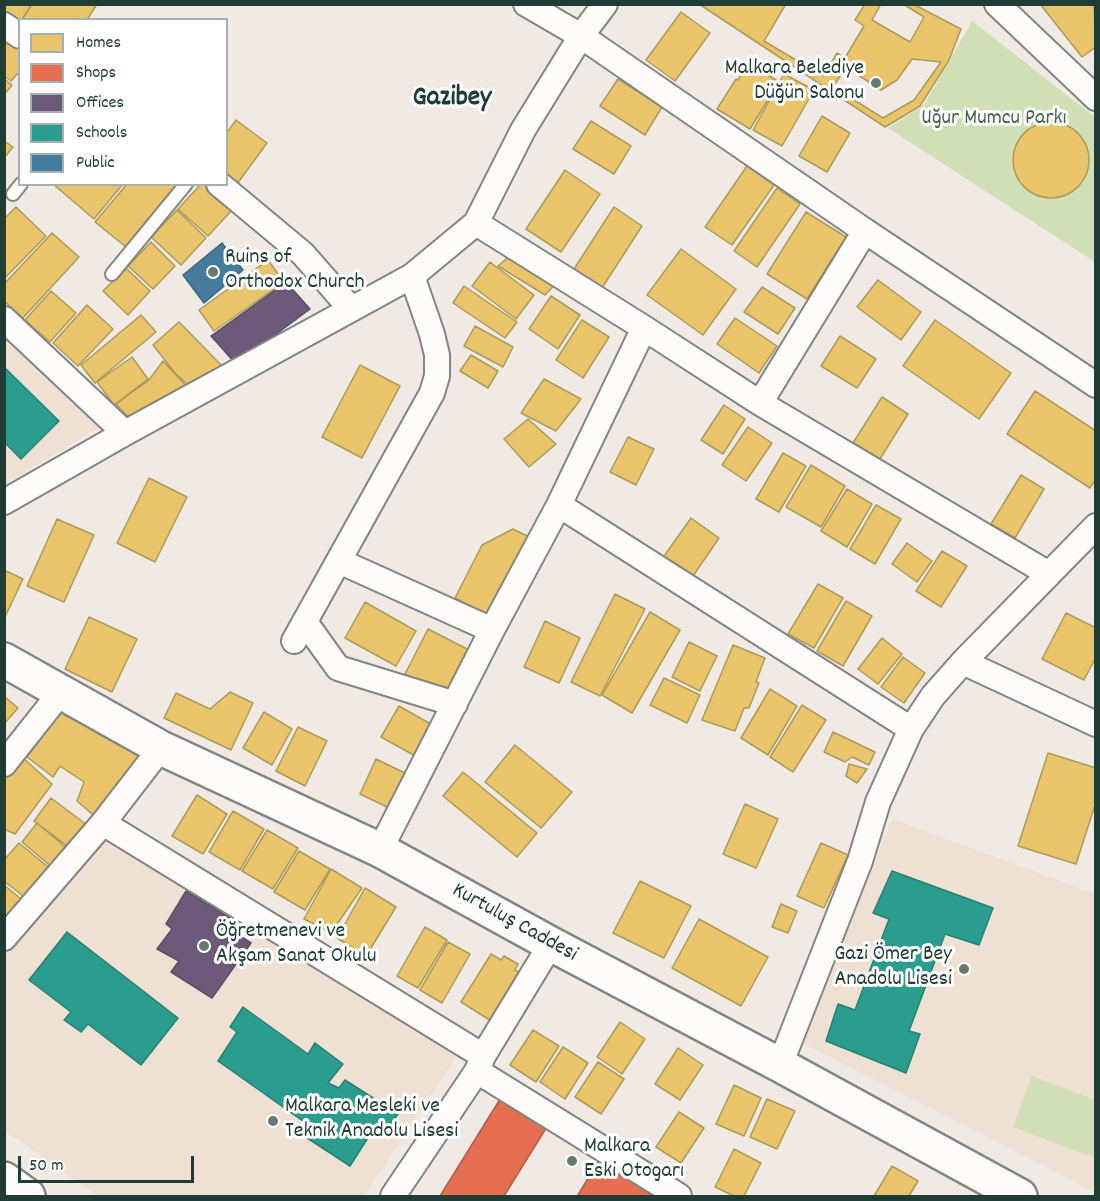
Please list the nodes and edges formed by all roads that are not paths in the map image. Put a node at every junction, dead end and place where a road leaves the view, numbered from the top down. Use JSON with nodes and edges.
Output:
{"nodes":[{"id":1,"x":526,"y":4,"type":"edge"},
{"id":2,"x":605,"y":4,"type":"edge"},
{"id":3,"x":997,"y":4,"type":"edge"},
{"id":4,"x":4,"y":25,"type":"edge"},
{"id":5,"x":18,"y":35,"type":"edge"},
{"id":6,"x":580,"y":36,"type":"junction"},
{"id":7,"x":1095,"y":98,"type":"edge"},
{"id":8,"x":184,"y":186,"type":"edge"},
{"id":9,"x":221,"y":186,"type":"edge"},
{"id":10,"x":476,"y":223,"type":"junction"},
{"id":11,"x":865,"y":231,"type":"junction"},
{"id":12,"x":112,"y":274,"type":"dead end"},
{"id":13,"x":412,"y":276,"type":"junction"},
{"id":14,"x":351,"y":309,"type":"junction"},
{"id":15,"x":4,"y":319,"type":"edge"},
{"id":16,"x":644,"y":328,"type":"junction"},
{"id":17,"x":1095,"y":385,"type":"edge"},
{"id":18,"x":760,"y":403,"type":"junction"},
{"id":19,"x":125,"y":433,"type":"junction"},
{"id":20,"x":4,"y":502,"type":"edge"},
{"id":21,"x":559,"y":505,"type":"junction"},
{"id":22,"x":1095,"y":526,"type":"edge"},
{"id":23,"x":339,"y":561,"type":"junction"},
{"id":24,"x":1049,"y":574,"type":"junction"},
{"id":25,"x":492,"y":630,"type":"junction"},
{"id":26,"x":4,"y":660,"type":"edge"},
{"id":27,"x":963,"y":662,"type":"junction"},
{"id":28,"x":61,"y":692,"type":"junction"},
{"id":29,"x":454,"y":704,"type":"junction"},
{"id":30,"x":1095,"y":724,"type":"edge"},
{"id":31,"x":910,"y":729,"type":"junction"},
{"id":32,"x":160,"y":748,"type":"junction"},
{"id":33,"x":4,"y":765,"type":"edge"},
{"id":34,"x":103,"y":823,"type":"junction"},
{"id":35,"x":380,"y":850,"type":"junction"},
{"id":36,"x":4,"y":938,"type":"edge"},
{"id":37,"x":551,"y":944,"type":"junction"},
{"id":38,"x":480,"y":1064,"type":"junction"},
{"id":39,"x":780,"y":1065,"type":"junction"},
{"id":40,"x":4,"y":1179,"type":"edge"},
{"id":41,"x":28,"y":1197,"type":"edge"},
{"id":42,"x":393,"y":1197,"type":"edge"},
{"id":43,"x":679,"y":1197,"type":"edge"},
{"id":44,"x":1020,"y":1197,"type":"edge"}],
"edges":[{"from":1,"to":6,"type":"street"},
{"from":2,"to":6,"type":"street"},
{"from":3,"to":7,"type":"street"},
{"from":4,"to":5,"type":"street"},
{"from":6,"to":10,"type":"street"},
{"from":6,"to":11,"type":"street"},
{"from":8,"to":12,"type":"lane"},
{"from":9,"to":14,"type":"street"},
{"from":10,"to":13,"type":"street"},
{"from":10,"to":16,"type":"street"},
{"from":11,"to":17,"type":"street"},
{"from":11,"to":18,"type":"street"},
{"from":13,"to":14,"type":"street"},
{"from":13,"to":23,"type":"street"},
{"from":14,"to":19,"type":"street"},
{"from":15,"to":19,"type":"street"},
{"from":16,"to":18,"type":"street"},
{"from":16,"to":21,"type":"street"},
{"from":18,"to":24,"type":"street"},
{"from":19,"to":20,"type":"street"},
{"from":21,"to":25,"type":"street"},
{"from":21,"to":31,"type":"street"},
{"from":22,"to":24,"type":"street"},
{"from":23,"to":25,"type":"street"},
{"from":23,"to":29,"type":"street"},
{"from":24,"to":27,"type":"street"},
{"from":25,"to":29,"type":"street"},
{"from":26,"to":28,"type":"street","name":"Kurtuluş Caddesi"},
{"from":27,"to":30,"type":"street"},
{"from":27,"to":31,"type":"street"},
{"from":28,"to":32,"type":"street","name":"Kurtuluş Caddesi"},
{"from":28,"to":33,"type":"street"},
{"from":29,"to":35,"type":"street"},
{"from":31,"to":39,"type":"street"},
{"from":32,"to":34,"type":"street"},
{"from":32,"to":35,"type":"street","name":"Kurtuluş Caddesi"},
{"from":34,"to":36,"type":"street"},
{"from":34,"to":38,"type":"street"},
{"from":35,"to":37,"type":"street","name":"Kurtuluş Caddesi"},
{"from":37,"to":38,"type":"street"},
{"from":37,"to":39,"type":"street","name":"Kurtuluş Caddesi"},
{"from":38,"to":42,"type":"street"},
{"from":38,"to":43,"type":"street"},
{"from":39,"to":44,"type":"street","name":"Kurtuluş Caddesi"},
{"from":40,"to":41,"type":"street"}]}
